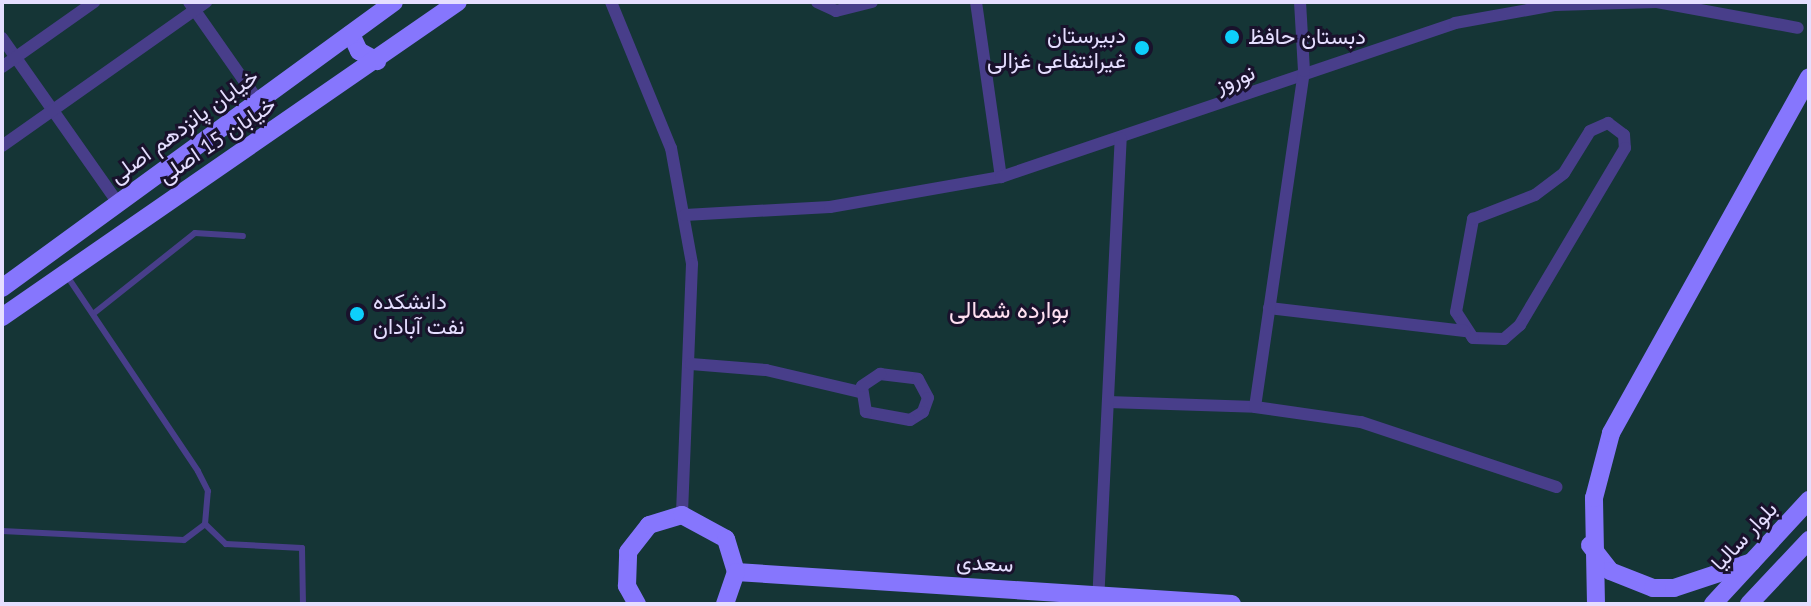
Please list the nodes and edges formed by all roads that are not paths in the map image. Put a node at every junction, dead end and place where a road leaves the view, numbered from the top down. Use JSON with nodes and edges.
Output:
{"nodes":[{"id":1,"x":94,"y":2,"type":"edge"},
{"id":2,"x":206,"y":2,"type":"edge"},
{"id":3,"x":394,"y":2,"type":"edge"},
{"id":4,"x":458,"y":2,"type":"edge"},
{"id":5,"x":611,"y":2,"type":"edge"},
{"id":6,"x":817,"y":2,"type":"edge"},
{"id":7,"x":872,"y":2,"type":"edge"},
{"id":8,"x":976,"y":2,"type":"edge"},
{"id":9,"x":1300,"y":2,"type":"edge"},
{"id":10,"x":191,"y":6,"type":"edge"},
{"id":11,"x":1798,"y":28,"type":"dead end"},
{"id":12,"x":351,"y":34,"type":"junction"},
{"id":13,"x":2,"y":38,"type":"edge"},
{"id":14,"x":16,"y":58,"type":"junction"},
{"id":15,"x":377,"y":61,"type":"junction"},
{"id":16,"x":2,"y":67,"type":"edge"},
{"id":17,"x":1304,"y":71,"type":"junction"},
{"id":18,"x":1809,"y":77,"type":"edge"},
{"id":19,"x":259,"y":102,"type":"junction"},
{"id":20,"x":53,"y":110,"type":"junction"},
{"id":21,"x":1121,"y":139,"type":"junction"},
{"id":22,"x":2,"y":146,"type":"edge"},
{"id":23,"x":1001,"y":177,"type":"junction"},
{"id":24,"x":118,"y":203,"type":"junction"},
{"id":25,"x":685,"y":215,"type":"junction"},
{"id":26,"x":243,"y":236,"type":"dead end"},
{"id":27,"x":65,"y":273,"type":"junction"},
{"id":28,"x":2,"y":288,"type":"edge"},
{"id":29,"x":1269,"y":308,"type":"junction"},
{"id":30,"x":93,"y":314,"type":"junction"},
{"id":31,"x":2,"y":317,"type":"edge"},
{"id":32,"x":1465,"y":331,"type":"junction"},
{"id":33,"x":691,"y":364,"type":"junction"},
{"id":34,"x":860,"y":392,"type":"junction"},
{"id":35,"x":1108,"y":402,"type":"junction"},
{"id":36,"x":1255,"y":407,"type":"junction"},
{"id":37,"x":1556,"y":487,"type":"dead end"},
{"id":38,"x":1809,"y":500,"type":"edge"},
{"id":39,"x":682,"y":515,"type":"junction"},
{"id":40,"x":205,"y":524,"type":"junction"},
{"id":41,"x":2,"y":531,"type":"edge"},
{"id":42,"x":1809,"y":540,"type":"edge"},
{"id":43,"x":1590,"y":545,"type":"junction"},
{"id":44,"x":1752,"y":562,"type":"junction"},
{"id":45,"x":736,"y":572,"type":"junction"},
{"id":46,"x":1098,"y":599,"type":"edge"},
{"id":47,"x":630,"y":602,"type":"edge"},
{"id":48,"x":303,"y":604,"type":"edge"},
{"id":49,"x":725,"y":604,"type":"edge"},
{"id":50,"x":1232,"y":604,"type":"edge"},
{"id":51,"x":1596,"y":604,"type":"edge"},
{"id":52,"x":1713,"y":604,"type":"edge"},
{"id":53,"x":1749,"y":604,"type":"edge"}],
"edges":[{"from":1,"to":14,"type":"street"},
{"from":2,"to":10,"type":"street"},
{"from":3,"to":12,"type":"street","name":"خیابان پانزدهم اصلی"},
{"from":4,"to":15,"type":"street","name":"خیابان 15 اصلی"},
{"from":5,"to":25,"type":"street"},
{"from":6,"to":7,"type":"street"},
{"from":8,"to":23,"type":"street"},
{"from":9,"to":17,"type":"street"},
{"from":10,"to":19,"type":"street"},
{"from":10,"to":20,"type":"street"},
{"from":11,"to":17,"type":"street","name":"نوروز"},
{"from":12,"to":15,"type":"street"},
{"from":12,"to":19,"type":"street","name":"خیابان پانزدهم اصلی"},
{"from":13,"to":14,"type":"street"},
{"from":14,"to":16,"type":"street"},
{"from":14,"to":20,"type":"street"},
{"from":15,"to":27,"type":"street","name":"خیابان 15 اصلی"},
{"from":17,"to":21,"type":"street","name":"نوروز"},
{"from":17,"to":29,"type":"street"},
{"from":18,"to":43,"type":"street"},
{"from":19,"to":24,"type":"street","name":"خیابان پانزدهم اصلی"},
{"from":20,"to":22,"type":"street"},
{"from":20,"to":24,"type":"street"},
{"from":21,"to":23,"type":"street","name":"نوروز"},
{"from":21,"to":35,"type":"street"},
{"from":23,"to":25,"type":"street","name":"نوروز"},
{"from":24,"to":28,"type":"street","name":"خیابان پانزدهم اصلی"},
{"from":25,"to":33,"type":"street"},
{"from":26,"to":30,"type":"lane"},
{"from":27,"to":30,"type":"lane"},
{"from":27,"to":31,"type":"street","name":"خیابان 15 اصلی"},
{"from":29,"to":32,"type":"street"},
{"from":29,"to":36,"type":"street"},
{"from":30,"to":40,"type":"lane"},
{"from":32,"to":32,"type":"street"},
{"from":33,"to":34,"type":"street"},
{"from":33,"to":39,"type":"street"},
{"from":34,"to":34,"type":"street"},
{"from":35,"to":36,"type":"street"},
{"from":35,"to":46,"type":"street"},
{"from":36,"to":37,"type":"street"},
{"from":38,"to":44,"type":"street","name":"بلوار سالیا"},
{"from":39,"to":45,"type":"street"},
{"from":39,"to":47,"type":"street"},
{"from":40,"to":41,"type":"lane"},
{"from":40,"to":48,"type":"lane"},
{"from":42,"to":53,"type":"street"},
{"from":43,"to":44,"type":"street"},
{"from":43,"to":51,"type":"street"},
{"from":44,"to":52,"type":"street","name":"بلوار سالیا"},
{"from":45,"to":46,"type":"street","name":"سعدی"},
{"from":45,"to":49,"type":"street"},
{"from":46,"to":50,"type":"street","name":"سعدی"}]}
